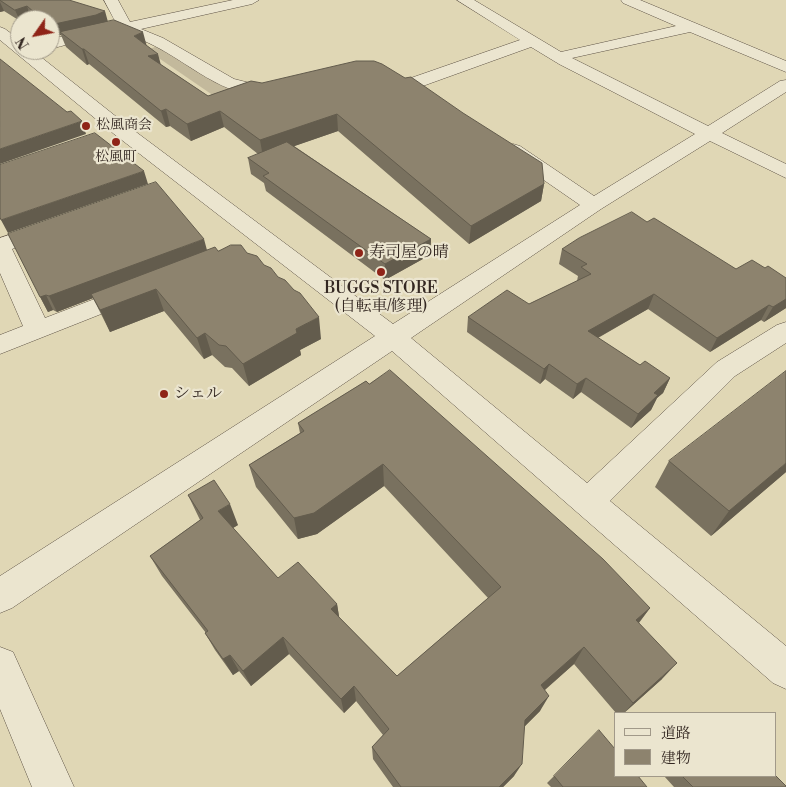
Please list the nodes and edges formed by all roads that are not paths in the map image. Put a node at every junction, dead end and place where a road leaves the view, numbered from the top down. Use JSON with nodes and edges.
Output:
{"nodes":[{"id":1,"x":111,"y":0,"type":"edge"},
{"id":2,"x":464,"y":0,"type":"edge"},
{"id":3,"x":628,"y":0,"type":"edge"},
{"id":4,"x":242,"y":1,"type":"edge"},
{"id":5,"x":126,"y":27,"type":"junction"},
{"id":6,"x":691,"y":27,"type":"junction"},
{"id":7,"x":0,"y":32,"type":"edge"},
{"id":8,"x":10,"y":40,"type":"edge"},
{"id":9,"x":533,"y":41,"type":"junction"},
{"id":10,"x":60,"y":42,"type":"edge"},
{"id":11,"x":558,"y":57,"type":"junction"},
{"id":12,"x":33,"y":60,"type":"edge"},
{"id":13,"x":786,"y":66,"type":"edge"},
{"id":14,"x":290,"y":85,"type":"edge"},
{"id":15,"x":786,"y":85,"type":"edge"},
{"id":16,"x":430,"y":94,"type":"edge"},
{"id":17,"x":709,"y":134,"type":"junction"},
{"id":18,"x":502,"y":143,"type":"edge"},
{"id":19,"x":786,"y":172,"type":"edge"},
{"id":20,"x":594,"y":205,"type":"junction"},
{"id":21,"x":65,"y":223,"type":"edge"},
{"id":22,"x":0,"y":247,"type":"edge"},
{"id":23,"x":156,"y":284,"type":"edge"},
{"id":24,"x":38,"y":330,"type":"junction"},
{"id":25,"x":786,"y":331,"type":"edge"},
{"id":26,"x":394,"y":338,"type":"junction"},
{"id":27,"x":0,"y":345,"type":"edge"},
{"id":28,"x":588,"y":502,"type":"junction"},
{"id":29,"x":0,"y":596,"type":"edge"},
{"id":30,"x":0,"y":666,"type":"edge"},
{"id":31,"x":786,"y":670,"type":"edge"},
{"id":32,"x":53,"y":787,"type":"edge"}],
"edges":[{"from":1,"to":5,"type":"street"},
{"from":2,"to":9,"type":"street"},
{"from":3,"to":6,"type":"street"},
{"from":4,"to":5,"type":"street"},
{"from":5,"to":10,"type":"street"},
{"from":5,"to":14,"type":"street"},
{"from":6,"to":11,"type":"street"},
{"from":6,"to":13,"type":"street"},
{"from":7,"to":8,"type":"street"},
{"from":9,"to":11,"type":"street"},
{"from":9,"to":16,"type":"street"},
{"from":11,"to":17,"type":"street"},
{"from":12,"to":26,"type":"street"},
{"from":15,"to":17,"type":"street"},
{"from":17,"to":19,"type":"street"},
{"from":17,"to":20,"type":"street"},
{"from":18,"to":20,"type":"street"},
{"from":20,"to":26,"type":"street"},
{"from":21,"to":22,"type":"street"},
{"from":22,"to":24,"type":"street"},
{"from":23,"to":24,"type":"street"},
{"from":24,"to":27,"type":"street"},
{"from":25,"to":28,"type":"street"},
{"from":26,"to":28,"type":"street"},
{"from":26,"to":29,"type":"street"},
{"from":28,"to":31,"type":"street"},
{"from":30,"to":32,"type":"street"}]}
